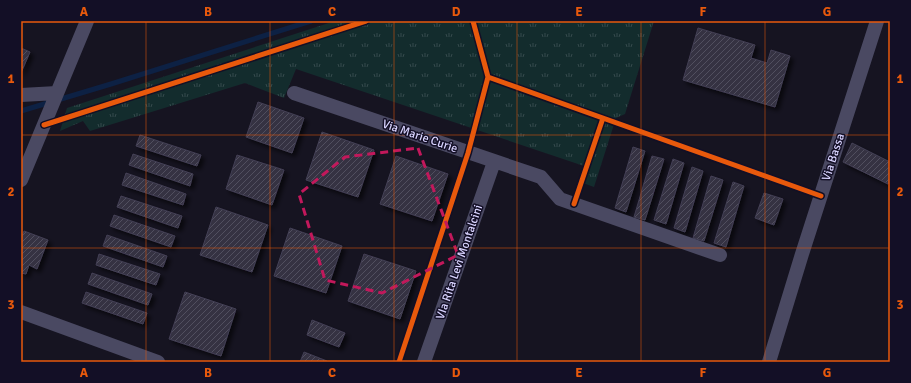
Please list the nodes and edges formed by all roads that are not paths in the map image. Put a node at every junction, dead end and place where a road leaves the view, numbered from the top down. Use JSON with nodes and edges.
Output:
{"nodes":[{"id":1,"x":87,"y":21,"type":"edge"},
{"id":2,"x":877,"y":21,"type":"edge"},
{"id":3,"x":294,"y":93,"type":"dead end"},
{"id":4,"x":57,"y":94,"type":"junction"},
{"id":5,"x":21,"y":95,"type":"edge"},
{"id":6,"x":494,"y":162,"type":"junction"},
{"id":7,"x":21,"y":180,"type":"edge"},
{"id":8,"x":720,"y":255,"type":"dead end"},
{"id":9,"x":21,"y":312,"type":"edge"},
{"id":10,"x":158,"y":362,"type":"edge"},
{"id":11,"x":424,"y":362,"type":"edge"},
{"id":12,"x":769,"y":362,"type":"edge"}],
"edges":[{"from":1,"to":4,"type":"street"},
{"from":2,"to":12,"type":"street","name":"Via Bassa"},
{"from":3,"to":6,"type":"street","name":"Via Marie Curie"},
{"from":4,"to":5,"type":"street"},
{"from":4,"to":7,"type":"street"},
{"from":6,"to":8,"type":"street","name":"Via Marie Curie"},
{"from":6,"to":11,"type":"street","name":"VIa Rita Levi Montalcini"},
{"from":9,"to":10,"type":"street"}]}
